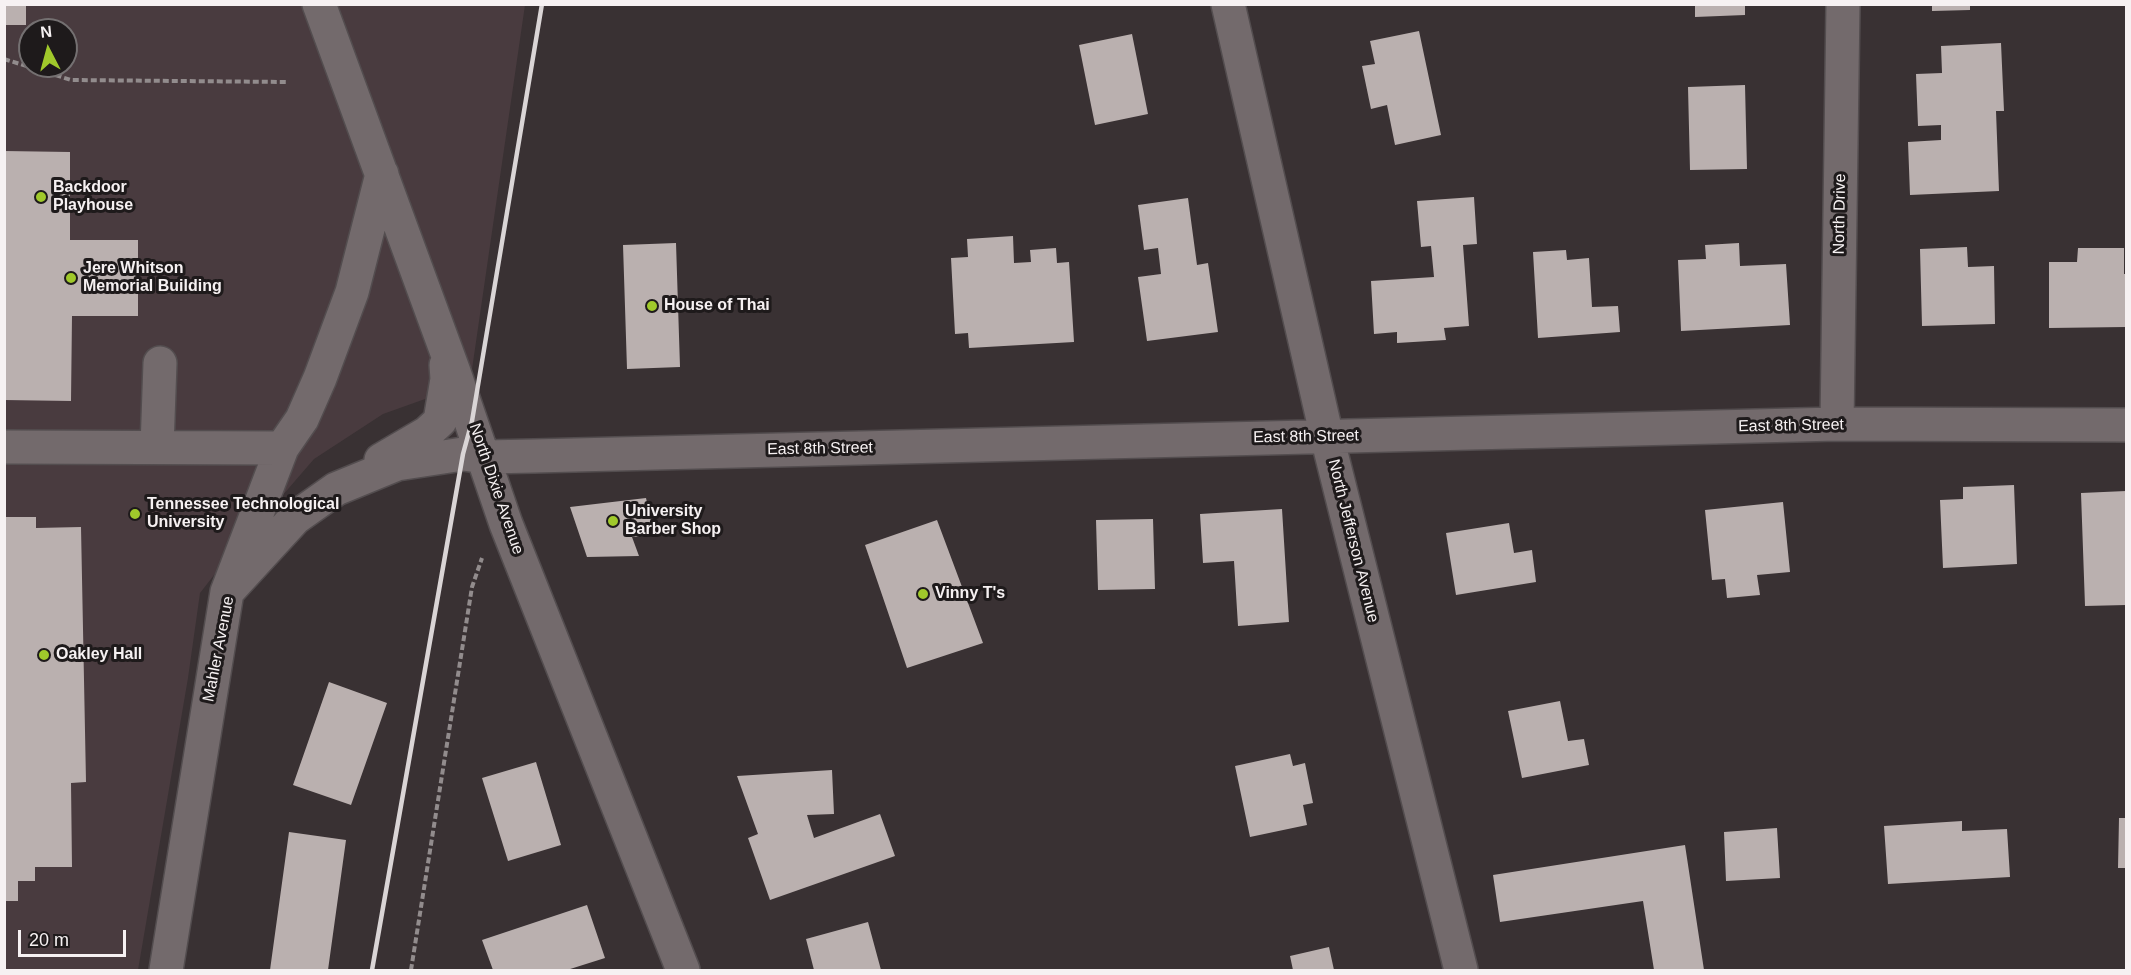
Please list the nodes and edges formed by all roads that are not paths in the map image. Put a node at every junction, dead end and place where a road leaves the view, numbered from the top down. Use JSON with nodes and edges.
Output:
{"nodes":[{"id":1,"x":319,"y":4,"type":"edge"},
{"id":2,"x":1228,"y":4,"type":"edge"},
{"id":3,"x":1843,"y":4,"type":"edge"},
{"id":4,"x":382,"y":174,"type":"junction"},
{"id":5,"x":442,"y":340,"type":"junction"},
{"id":6,"x":160,"y":363,"type":"dead end"},
{"id":7,"x":1837,"y":424,"type":"junction"},
{"id":8,"x":2127,"y":424,"type":"edge"},
{"id":9,"x":1327,"y":437,"type":"junction"},
{"id":10,"x":4,"y":447,"type":"edge"},
{"id":11,"x":157,"y":447,"type":"junction"},
{"id":12,"x":282,"y":448,"type":"junction"},
{"id":13,"x":485,"y":457,"type":"junction"},
{"id":14,"x":336,"y":489,"type":"junction"},
{"id":15,"x":227,"y":592,"type":"junction"},
{"id":16,"x":166,"y":970,"type":"edge"},
{"id":17,"x":683,"y":970,"type":"edge"},
{"id":18,"x":1461,"y":970,"type":"edge"}],
"edges":[{"from":1,"to":4,"type":"street","name":"North Dixie Avenue"},
{"from":2,"to":9,"type":"street","name":"North Jefferson Avenue"},
{"from":3,"to":7,"type":"street","name":"North Drive"},
{"from":4,"to":5,"type":"street","name":"North Dixie Avenue"},
{"from":4,"to":12,"type":"street"},
{"from":5,"to":13,"type":"street","name":"North Dixie Avenue"},
{"from":5,"to":14,"type":"street"},
{"from":6,"to":11,"type":"street"},
{"from":7,"to":8,"type":"street","name":"East 8th Street"},
{"from":7,"to":9,"type":"street","name":"East 8th Street"},
{"from":9,"to":13,"type":"street","name":"East 8th Street"},
{"from":9,"to":18,"type":"street","name":"North Jefferson Avenue"},
{"from":10,"to":11,"type":"street"},
{"from":11,"to":12,"type":"street"},
{"from":12,"to":15,"type":"street"},
{"from":13,"to":14,"type":"street","name":"Mahler Avenue"},
{"from":13,"to":17,"type":"street","name":"North Dixie Avenue"},
{"from":14,"to":15,"type":"street","name":"Mahler Avenue"},
{"from":15,"to":16,"type":"street","name":"Mahler Avenue"}]}
